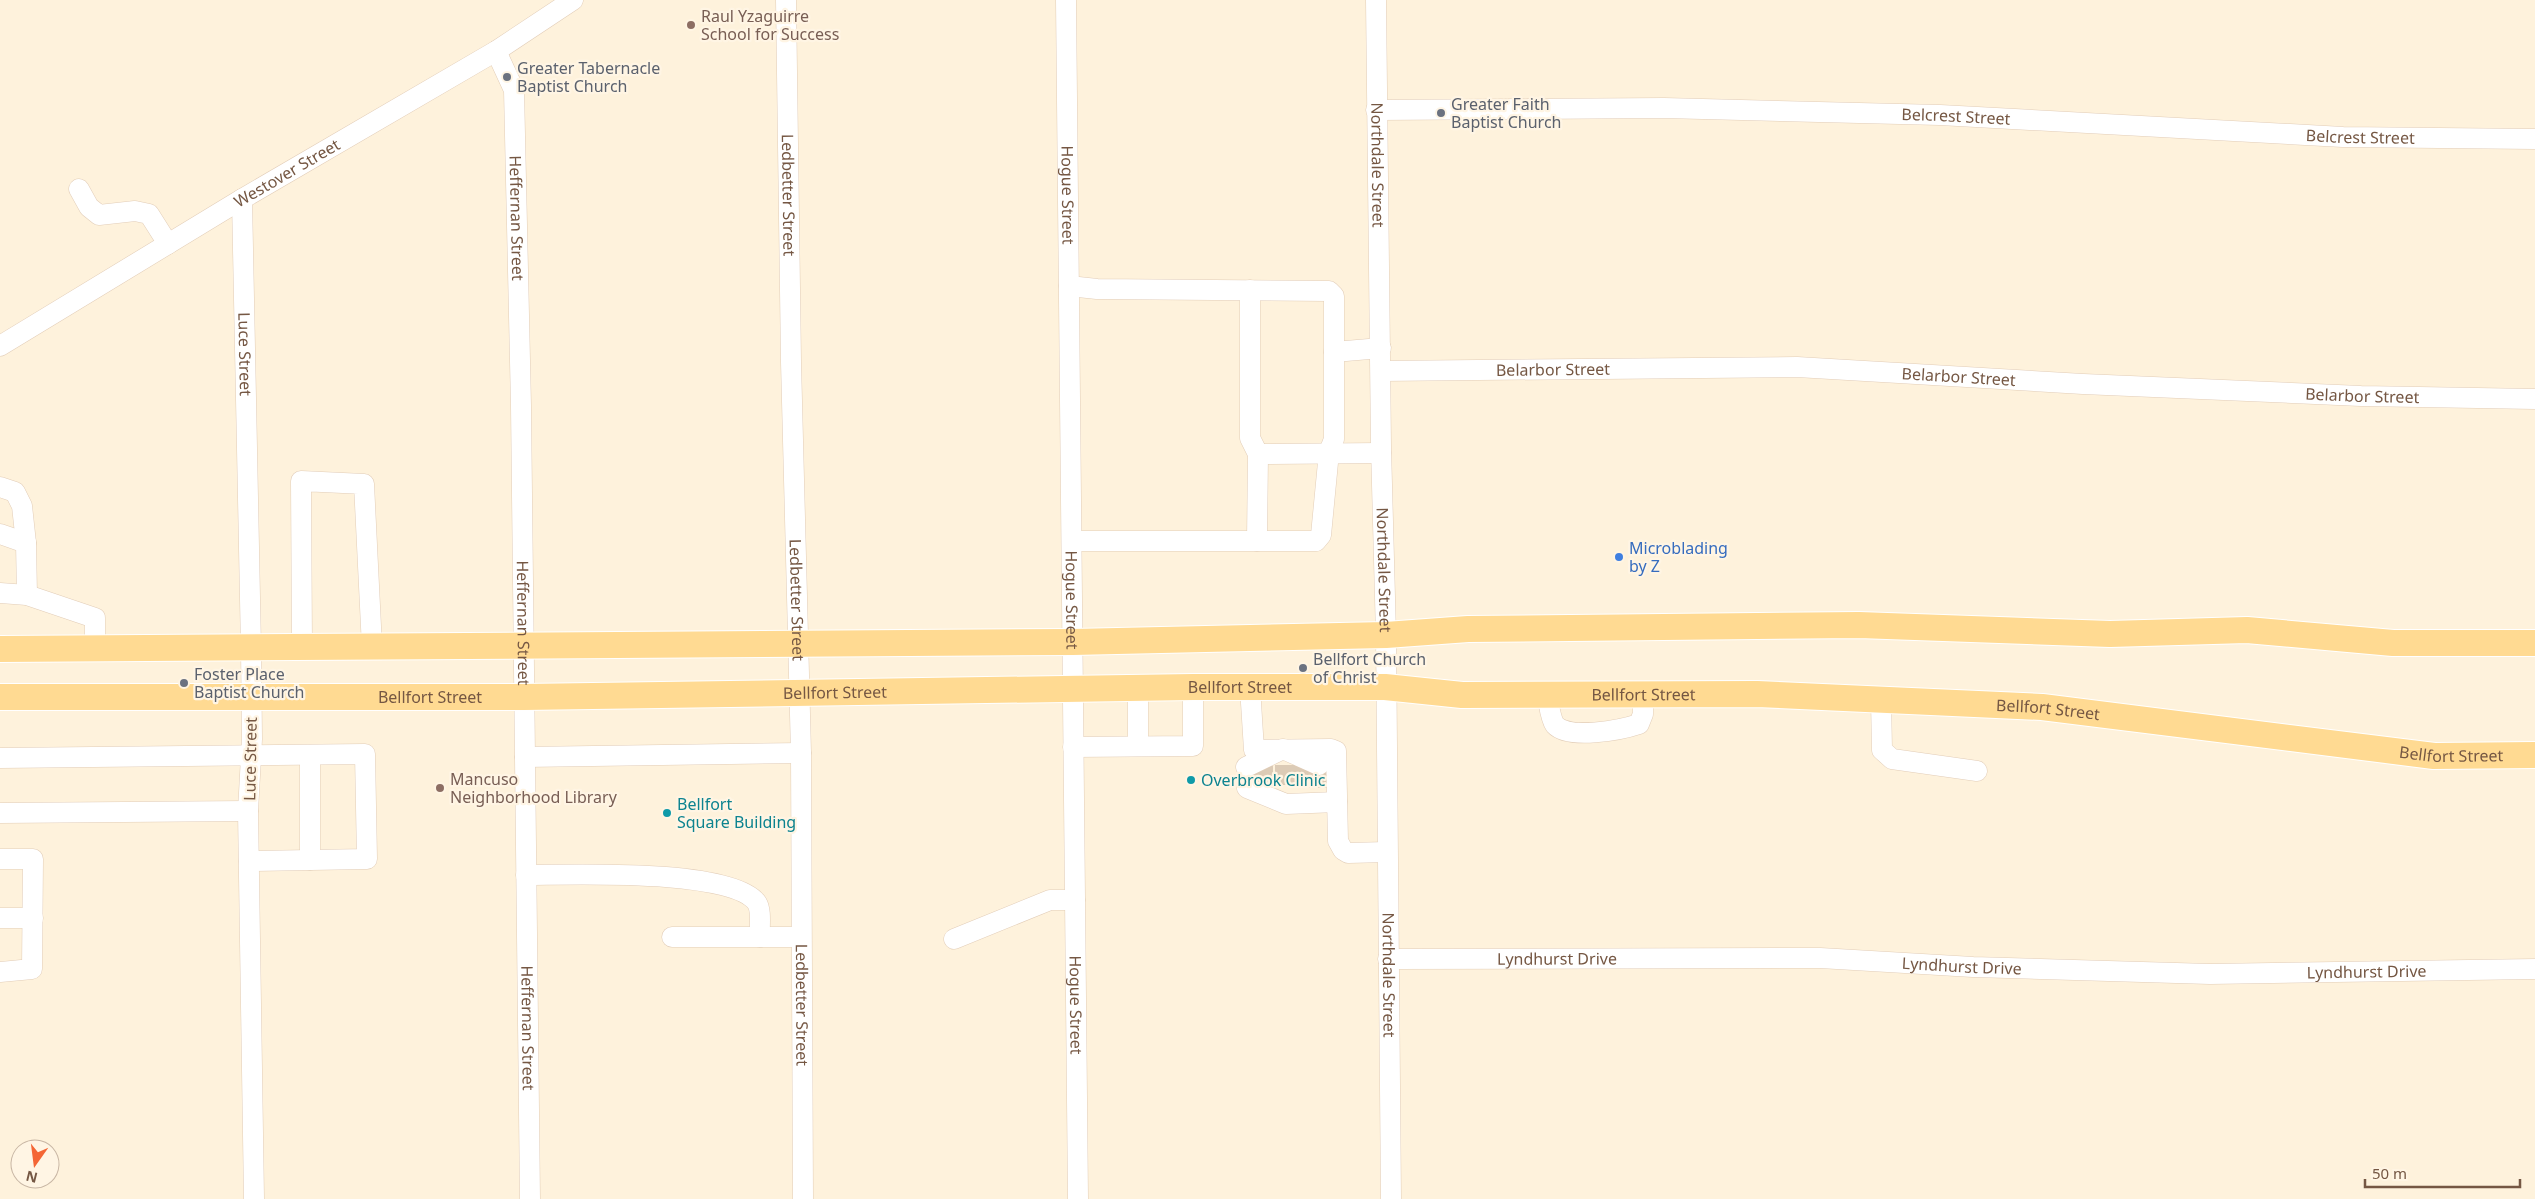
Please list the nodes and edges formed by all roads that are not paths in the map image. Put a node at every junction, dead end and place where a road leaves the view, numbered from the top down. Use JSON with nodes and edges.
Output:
{"nodes":[{"id":1,"x":573,"y":0,"type":"edge"},
{"id":2,"x":786,"y":0,"type":"edge"},
{"id":3,"x":1066,"y":0,"type":"edge"},
{"id":4,"x":1376,"y":0,"type":"edge"},
{"id":5,"x":496,"y":50,"type":"junction"},
{"id":6,"x":1376,"y":110,"type":"junction"},
{"id":7,"x":2535,"y":139,"type":"edge"},
{"id":8,"x":79,"y":189,"type":"dead end"},
{"id":9,"x":242,"y":200,"type":"junction"},
{"id":10,"x":168,"y":244,"type":"junction"},
{"id":11,"x":1069,"y":286,"type":"junction"},
{"id":12,"x":1250,"y":290,"type":"junction"},
{"id":13,"x":0,"y":346,"type":"edge"},
{"id":14,"x":1380,"y":348,"type":"junction"},
{"id":15,"x":1334,"y":352,"type":"junction"},
{"id":16,"x":1381,"y":372,"type":"junction"},
{"id":17,"x":2535,"y":399,"type":"edge"},
{"id":18,"x":1330,"y":452,"type":"junction"},
{"id":19,"x":1381,"y":453,"type":"junction"},
{"id":20,"x":1258,"y":454,"type":"junction"},
{"id":21,"x":0,"y":487,"type":"edge"},
{"id":22,"x":0,"y":534,"type":"edge"},
{"id":23,"x":1073,"y":541,"type":"junction"},
{"id":24,"x":1257,"y":541,"type":"junction"},
{"id":25,"x":26,"y":542,"type":"junction"},
{"id":26,"x":0,"y":593,"type":"edge"},
{"id":27,"x":27,"y":595,"type":"junction"},
{"id":28,"x":1386,"y":635,"type":"junction"},
{"id":29,"x":1073,"y":642,"type":"junction"},
{"id":30,"x":2535,"y":643,"type":"edge"},
{"id":31,"x":800,"y":644,"type":"junction"},
{"id":32,"x":524,"y":646,"type":"junction"},
{"id":33,"x":372,"y":647,"type":"junction"},
{"id":34,"x":0,"y":648,"type":"edge"},
{"id":35,"x":95,"y":648,"type":"junction"},
{"id":36,"x":251,"y":648,"type":"junction"},
{"id":37,"x":302,"y":648,"type":"junction"},
{"id":38,"x":1138,"y":687,"type":"junction"},
{"id":39,"x":1193,"y":687,"type":"junction"},
{"id":40,"x":1250,"y":687,"type":"junction"},
{"id":41,"x":1385,"y":687,"type":"junction"},
{"id":42,"x":1074,"y":688,"type":"junction"},
{"id":43,"x":800,"y":694,"type":"junction"},
{"id":44,"x":1644,"y":694,"type":"junction"},
{"id":45,"x":1547,"y":695,"type":"junction"},
{"id":46,"x":0,"y":697,"type":"edge"},
{"id":47,"x":524,"y":697,"type":"junction"},
{"id":48,"x":251,"y":698,"type":"junction"},
{"id":49,"x":1881,"y":700,"type":"junction"},
{"id":50,"x":1138,"y":746,"type":"junction"},
{"id":51,"x":1073,"y":747,"type":"junction"},
{"id":52,"x":801,"y":753,"type":"junction"},
{"id":53,"x":310,"y":755,"type":"junction"},
{"id":54,"x":2535,"y":756,"type":"edge"},
{"id":55,"x":250,"y":757,"type":"junction"},
{"id":56,"x":525,"y":757,"type":"junction"},
{"id":57,"x":0,"y":758,"type":"edge"},
{"id":58,"x":1297,"y":761,"type":"junction"},
{"id":59,"x":1255,"y":766,"type":"dead end"},
{"id":60,"x":1977,"y":771,"type":"dead end"},
{"id":61,"x":1255,"y":788,"type":"dead end"},
{"id":62,"x":1337,"y":802,"type":"junction"},
{"id":63,"x":248,"y":811,"type":"junction"},
{"id":64,"x":0,"y":813,"type":"edge"},
{"id":65,"x":1387,"y":852,"type":"junction"},
{"id":66,"x":0,"y":859,"type":"edge"},
{"id":67,"x":310,"y":860,"type":"junction"},
{"id":68,"x":249,"y":861,"type":"junction"},
{"id":69,"x":526,"y":875,"type":"junction"},
{"id":70,"x":1075,"y":900,"type":"junction"},
{"id":71,"x":0,"y":918,"type":"edge"},
{"id":72,"x":33,"y":918,"type":"junction"},
{"id":73,"x":672,"y":937,"type":"dead end"},
{"id":74,"x":760,"y":937,"type":"junction"},
{"id":75,"x":801,"y":937,"type":"junction"},
{"id":76,"x":954,"y":939,"type":"dead end"},
{"id":77,"x":1388,"y":959,"type":"junction"},
{"id":78,"x":2535,"y":969,"type":"edge"},
{"id":79,"x":0,"y":972,"type":"edge"},
{"id":80,"x":254,"y":1199,"type":"edge"},
{"id":81,"x":530,"y":1199,"type":"edge"},
{"id":82,"x":803,"y":1199,"type":"edge"},
{"id":83,"x":1078,"y":1199,"type":"edge"},
{"id":84,"x":1391,"y":1199,"type":"edge"}],
"edges":[{"from":1,"to":5,"type":"street","name":"Westover Street"},
{"from":2,"to":31,"type":"street","name":"Ledbetter Street"},
{"from":3,"to":11,"type":"street","name":"Hogue Street"},
{"from":4,"to":6,"type":"street","name":"Northdale Street"},
{"from":5,"to":9,"type":"street","name":"Westover Street"},
{"from":5,"to":32,"type":"street","name":"Heffernan Street"},
{"from":6,"to":7,"type":"street","name":"Belcrest Street"},
{"from":6,"to":14,"type":"street","name":"Northdale Street"},
{"from":8,"to":10,"type":"street"},
{"from":9,"to":10,"type":"street","name":"Westover Street"},
{"from":9,"to":36,"type":"street","name":"Luce Street"},
{"from":10,"to":13,"type":"street","name":"Westover Street"},
{"from":11,"to":12,"type":"street"},
{"from":11,"to":23,"type":"street","name":"Hogue Street"},
{"from":12,"to":15,"type":"street"},
{"from":12,"to":20,"type":"street"},
{"from":14,"to":15,"type":"street"},
{"from":14,"to":16,"type":"street","name":"Northdale Street"},
{"from":15,"to":18,"type":"street"},
{"from":16,"to":17,"type":"street","name":"Belarbor Street"},
{"from":16,"to":19,"type":"street","name":"Northdale Street"},
{"from":18,"to":19,"type":"street"},
{"from":18,"to":20,"type":"street"},
{"from":18,"to":24,"type":"street"},
{"from":19,"to":28,"type":"street","name":"Northdale Street"},
{"from":20,"to":24,"type":"street"},
{"from":21,"to":25,"type":"street"},
{"from":22,"to":25,"type":"street"},
{"from":23,"to":24,"type":"street"},
{"from":23,"to":29,"type":"street","name":"Hogue Street"},
{"from":25,"to":27,"type":"street"},
{"from":26,"to":27,"type":"street"},
{"from":27,"to":35,"type":"street"},
{"from":28,"to":29,"type":"main road"},
{"from":28,"to":30,"type":"main road"},
{"from":28,"to":41,"type":"street","name":"Northdale Street"},
{"from":29,"to":31,"type":"main road"},
{"from":29,"to":42,"type":"street","name":"Hogue Street"},
{"from":31,"to":32,"type":"main road"},
{"from":31,"to":43,"type":"street","name":"Ledbetter Street"},
{"from":32,"to":33,"type":"main road"},
{"from":32,"to":47,"type":"street","name":"Heffernan Street"},
{"from":33,"to":37,"type":"main road"},
{"from":33,"to":37,"type":"street"},
{"from":34,"to":35,"type":"main road"},
{"from":35,"to":36,"type":"main road"},
{"from":36,"to":37,"type":"main road"},
{"from":36,"to":48,"type":"street","name":"Luce Street"},
{"from":38,"to":39,"type":"main road","name":"Bellfort Street"},
{"from":38,"to":42,"type":"main road","name":"Bellfort Street"},
{"from":38,"to":50,"type":"street"},
{"from":39,"to":40,"type":"main road","name":"Bellfort Street"},
{"from":39,"to":50,"type":"street"},
{"from":40,"to":41,"type":"main road","name":"Bellfort Street"},
{"from":40,"to":58,"type":"street"},
{"from":41,"to":45,"type":"main road","name":"Bellfort Street"},
{"from":41,"to":65,"type":"street","name":"Northdale Street"},
{"from":42,"to":43,"type":"main road","name":"Bellfort Street"},
{"from":42,"to":51,"type":"street","name":"Hogue Street"},
{"from":43,"to":47,"type":"main road","name":"Bellfort Street"},
{"from":43,"to":52,"type":"street","name":"Ledbetter Street"},
{"from":44,"to":45,"type":"main road","name":"Bellfort Street"},
{"from":44,"to":45,"type":"street"},
{"from":44,"to":49,"type":"main road","name":"Bellfort Street"},
{"from":46,"to":48,"type":"main road","name":"Bellfort Street"},
{"from":47,"to":48,"type":"main road","name":"Bellfort Street"},
{"from":47,"to":56,"type":"street","name":"Heffernan Street"},
{"from":48,"to":55,"type":"street","name":"Luce Street"},
{"from":49,"to":54,"type":"main road","name":"Bellfort Street"},
{"from":49,"to":60,"type":"street"},
{"from":50,"to":51,"type":"street"},
{"from":51,"to":70,"type":"street","name":"Hogue Street"},
{"from":52,"to":56,"type":"street"},
{"from":52,"to":75,"type":"street","name":"Ledbetter Street"},
{"from":53,"to":55,"type":"street"},
{"from":53,"to":67,"type":"street"},
{"from":53,"to":67,"type":"street"},
{"from":55,"to":57,"type":"street"},
{"from":55,"to":63,"type":"street","name":"Luce Street"},
{"from":56,"to":69,"type":"street","name":"Heffernan Street"},
{"from":58,"to":59,"type":"street"},
{"from":58,"to":62,"type":"street"},
{"from":61,"to":62,"type":"street"},
{"from":62,"to":65,"type":"street"},
{"from":63,"to":64,"type":"street"},
{"from":63,"to":68,"type":"street","name":"Luce Street"},
{"from":65,"to":77,"type":"street","name":"Northdale Street"},
{"from":66,"to":72,"type":"street"},
{"from":67,"to":68,"type":"street"},
{"from":68,"to":80,"type":"street","name":"Luce Street"},
{"from":69,"to":74,"type":"street"},
{"from":69,"to":81,"type":"street","name":"Heffernan Street"},
{"from":70,"to":76,"type":"street"},
{"from":70,"to":83,"type":"street","name":"Hogue Street"},
{"from":71,"to":72,"type":"street"},
{"from":72,"to":79,"type":"street"},
{"from":73,"to":74,"type":"street"},
{"from":74,"to":75,"type":"street"},
{"from":75,"to":82,"type":"street","name":"Ledbetter Street"},
{"from":77,"to":78,"type":"street","name":"Lyndhurst Drive"},
{"from":77,"to":84,"type":"street","name":"Northdale Street"}]}
